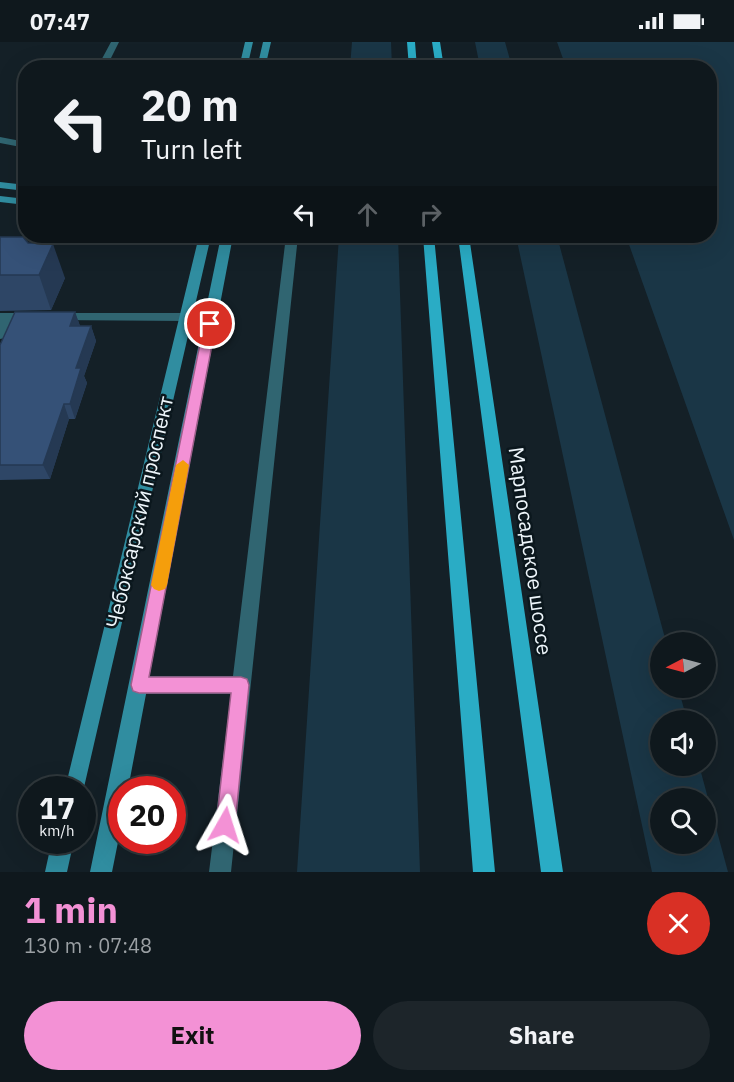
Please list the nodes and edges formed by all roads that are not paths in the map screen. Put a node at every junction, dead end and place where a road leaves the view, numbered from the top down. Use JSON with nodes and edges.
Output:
{"nodes":[{"id":1,"x":115,"y":42,"type":"edge"},
{"id":2,"x":249,"y":42,"type":"edge"},
{"id":3,"x":267,"y":42,"type":"edge"},
{"id":4,"x":411,"y":42,"type":"edge"},
{"id":5,"x":436,"y":42,"type":"edge"},
{"id":6,"x":105,"y":60,"type":"edge"},
{"id":7,"x":245,"y":60,"type":"edge"},
{"id":8,"x":263,"y":60,"type":"edge"},
{"id":9,"x":412,"y":60,"type":"edge"},
{"id":10,"x":439,"y":60,"type":"edge"},
{"id":11,"x":0,"y":140,"type":"edge"},
{"id":12,"x":18,"y":143,"type":"edge"},
{"id":13,"x":0,"y":185,"type":"edge"},
{"id":14,"x":18,"y":187,"type":"edge"},
{"id":15,"x":0,"y":200,"type":"edge"},
{"id":16,"x":18,"y":201,"type":"edge"},
{"id":17,"x":203,"y":243,"type":"edge"},
{"id":18,"x":226,"y":243,"type":"edge"},
{"id":19,"x":291,"y":243,"type":"edge"},
{"id":20,"x":429,"y":243,"type":"edge"},
{"id":21,"x":464,"y":243,"type":"edge"},
{"id":22,"x":4,"y":317,"type":"edge"},
{"id":23,"x":186,"y":317,"type":"junction"},
{"id":24,"x":0,"y":335,"type":"edge"},
{"id":25,"x":139,"y":685,"type":"junction"},
{"id":26,"x":241,"y":685,"type":"junction"},
{"id":27,"x":78,"y":776,"type":"edge"},
{"id":28,"x":60,"y":854,"type":"edge"},
{"id":29,"x":56,"y":872,"type":"edge"},
{"id":30,"x":101,"y":872,"type":"edge"},
{"id":31,"x":220,"y":872,"type":"edge"},
{"id":32,"x":484,"y":872,"type":"edge"},
{"id":33,"x":552,"y":872,"type":"edge"}],
"edges":[{"from":1,"to":6,"type":"lane"},
{"from":2,"to":7,"type":"street"},
{"from":3,"to":8,"type":"street"},
{"from":4,"to":9,"type":"main road"},
{"from":5,"to":10,"type":"main road"},
{"from":11,"to":12,"type":"lane"},
{"from":13,"to":14,"type":"street"},
{"from":15,"to":16,"type":"street"},
{"from":17,"to":23,"type":"street","name":"Чебоксарский проспект"},
{"from":18,"to":25,"type":"street","name":"Чебоксарский проспект"},
{"from":19,"to":26,"type":"lane"},
{"from":20,"to":32,"type":"main road"},
{"from":21,"to":33,"type":"main road","name":"Марпосадское шоссе"},
{"from":22,"to":23,"type":"lane"},
{"from":22,"to":24,"type":"lane"},
{"from":23,"to":27,"type":"street","name":"Чебоксарский проспект"},
{"from":25,"to":26,"type":"lane"},
{"from":25,"to":30,"type":"street","name":"Чебоксарский проспект"},
{"from":26,"to":31,"type":"lane"},
{"from":28,"to":29,"type":"street"}]}
